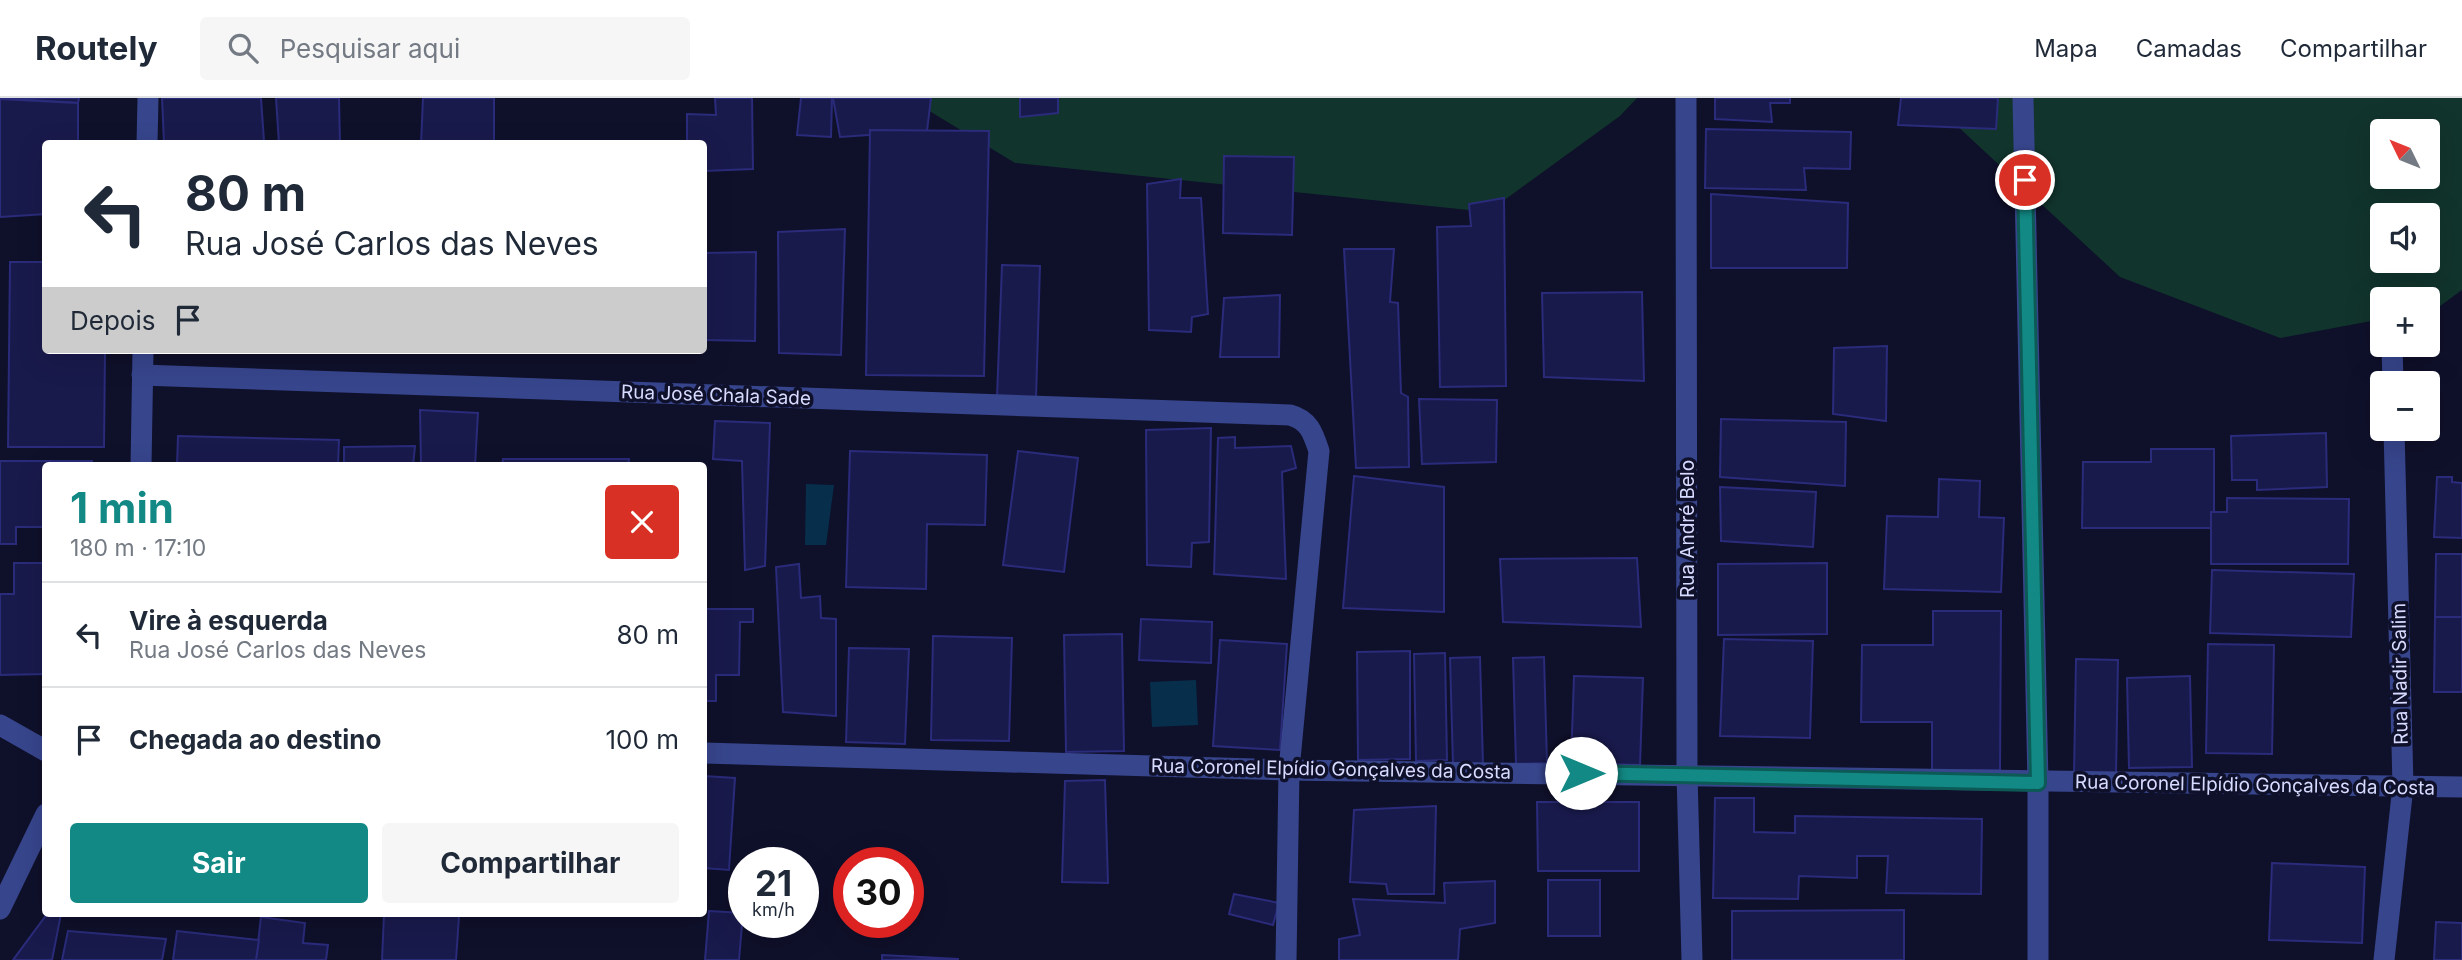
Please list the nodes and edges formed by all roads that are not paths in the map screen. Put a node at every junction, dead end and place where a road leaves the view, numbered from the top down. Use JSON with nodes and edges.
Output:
{"nodes":[{"id":1,"x":148,"y":98,"type":"edge"},
{"id":2,"x":1686,"y":98,"type":"edge"},
{"id":3,"x":2023,"y":98,"type":"edge"},
{"id":4,"x":147,"y":140,"type":"edge"},
{"id":5,"x":143,"y":354,"type":"edge"},
{"id":6,"x":142,"y":375,"type":"junction"},
{"id":7,"x":2394,"y":441,"type":"edge"},
{"id":8,"x":141,"y":462,"type":"edge"},
{"id":9,"x":0,"y":725,"type":"edge"},
{"id":10,"x":42,"y":749,"type":"edge"},
{"id":11,"x":707,"y":753,"type":"edge"},
{"id":12,"x":1289,"y":770,"type":"junction"},
{"id":13,"x":1687,"y":774,"type":"junction"},
{"id":14,"x":2038,"y":783,"type":"junction"},
{"id":15,"x":2403,"y":786,"type":"junction"},
{"id":16,"x":2462,"y":788,"type":"edge"},
{"id":17,"x":42,"y":822,"type":"edge"},
{"id":18,"x":0,"y":909,"type":"edge"},
{"id":19,"x":1286,"y":960,"type":"edge"},
{"id":20,"x":1692,"y":960,"type":"edge"},
{"id":21,"x":2038,"y":960,"type":"edge"},
{"id":22,"x":2384,"y":960,"type":"edge"}],
"edges":[{"from":1,"to":4,"type":"street"},
{"from":2,"to":13,"type":"street","name":"Rua André Belo"},
{"from":3,"to":14,"type":"street"},
{"from":5,"to":6,"type":"street"},
{"from":6,"to":8,"type":"street"},
{"from":6,"to":12,"type":"street","name":"Rua José Chala Sade"},
{"from":7,"to":15,"type":"street","name":"Rua Nadir Salim"},
{"from":9,"to":10,"type":"street"},
{"from":11,"to":12,"type":"street","name":"Rua Coronel Elpídio Gonçalves da Costa"},
{"from":12,"to":13,"type":"street","name":"Rua Coronel Elpídio Gonçalves da Costa"},
{"from":12,"to":19,"type":"street"},
{"from":13,"to":14,"type":"street","name":"Rua Coronel Elpídio Gonçalves da Costa"},
{"from":13,"to":20,"type":"street","name":"Rua André Belo"},
{"from":14,"to":15,"type":"street","name":"Rua Coronel Elpídio Gonçalves da Costa"},
{"from":14,"to":21,"type":"street"},
{"from":15,"to":16,"type":"street","name":"Rua Coronel Elpídio Gonçalves da Costa"},
{"from":15,"to":22,"type":"street","name":"Rua Nadir Salim"},
{"from":17,"to":18,"type":"street"}]}
